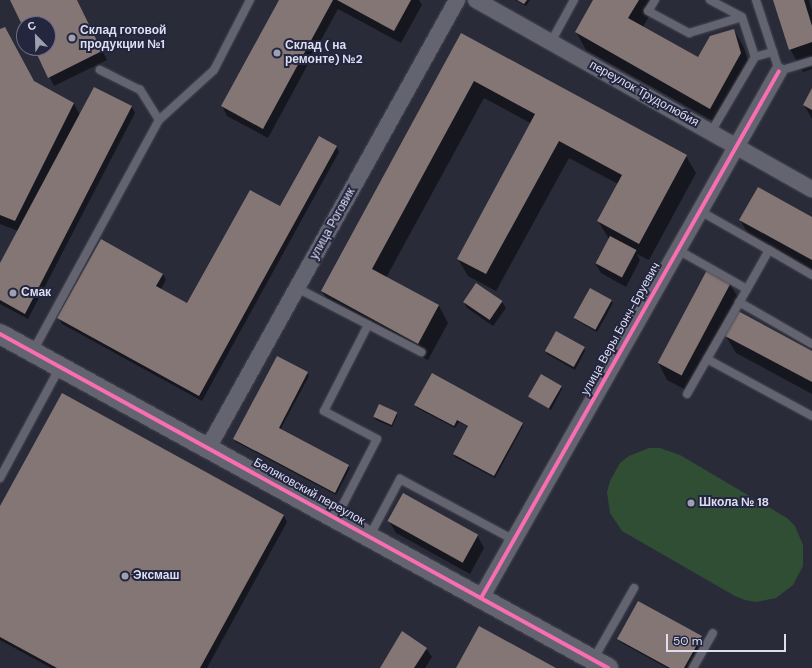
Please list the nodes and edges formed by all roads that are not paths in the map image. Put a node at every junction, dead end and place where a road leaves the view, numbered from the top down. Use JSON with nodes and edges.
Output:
{"nodes":[{"id":1,"x":250,"y":0,"type":"edge"},
{"id":2,"x":457,"y":0,"type":"edge"},
{"id":3,"x":476,"y":0,"type":"edge"},
{"id":4,"x":574,"y":0,"type":"edge"},
{"id":5,"x":654,"y":0,"type":"edge"},
{"id":6,"x":710,"y":0,"type":"edge"},
{"id":7,"x":756,"y":0,"type":"edge"},
{"id":8,"x":742,"y":17,"type":"junction"},
{"id":9,"x":551,"y":42,"type":"junction"},
{"id":10,"x":773,"y":52,"type":"junction"},
{"id":11,"x":755,"y":57,"type":"junction"},
{"id":12,"x":812,"y":61,"type":"edge"},
{"id":13,"x":100,"y":70,"type":"dead end"},
{"id":14,"x":779,"y":71,"type":"junction"},
{"id":15,"x":159,"y":120,"type":"junction"},
{"id":16,"x":711,"y":132,"type":"junction"},
{"id":17,"x":736,"y":146,"type":"junction"},
{"id":18,"x":812,"y":189,"type":"edge"},
{"id":19,"x":700,"y":211,"type":"junction"},
{"id":20,"x":678,"y":250,"type":"junction"},
{"id":21,"x":769,"y":250,"type":"junction"},
{"id":22,"x":812,"y":275,"type":"edge"},
{"id":23,"x":297,"y":288,"type":"junction"},
{"id":24,"x":747,"y":289,"type":"junction"},
{"id":25,"x":739,"y":302,"type":"junction"},
{"id":26,"x":368,"y":325,"type":"junction"},
{"id":27,"x":0,"y":334,"type":"edge"},
{"id":28,"x":812,"y":344,"type":"edge"},
{"id":29,"x":32,"y":352,"type":"junction"},
{"id":30,"x":421,"y":352,"type":"dead end"},
{"id":31,"x":707,"y":359,"type":"junction"},
{"id":32,"x":60,"y":367,"type":"junction"},
{"id":33,"x":687,"y":394,"type":"dead end"},
{"id":34,"x":812,"y":416,"type":"edge"},
{"id":35,"x":208,"y":448,"type":"junction"},
{"id":36,"x":0,"y":478,"type":"edge"},
{"id":37,"x":336,"y":518,"type":"junction"},
{"id":38,"x":369,"y":536,"type":"junction"},
{"id":39,"x":514,"y":540,"type":"junction"},
{"id":40,"x":634,"y":588,"type":"dead end"},
{"id":41,"x":481,"y":598,"type":"junction"},
{"id":42,"x":713,"y":633,"type":"dead end"},
{"id":43,"x":601,"y":664,"type":"edge"},
{"id":44,"x":693,"y":668,"type":"edge"}],
"edges":[{"from":1,"to":15,"type":"lane"},
{"from":2,"to":23,"type":"street","name":"улица Роговик"},
{"from":3,"to":9,"type":"street","name":"переулок Трудолюбия"},
{"from":4,"to":9,"type":"lane"},
{"from":5,"to":8,"type":"lane"},
{"from":6,"to":8,"type":"lane"},
{"from":7,"to":10,"type":"lane"},
{"from":8,"to":11,"type":"lane"},
{"from":9,"to":16,"type":"street","name":"переулок Трудолюбия"},
{"from":10,"to":11,"type":"lane"},
{"from":10,"to":14,"type":"lane"},
{"from":11,"to":16,"type":"lane"},
{"from":12,"to":14,"type":"lane"},
{"from":13,"to":15,"type":"lane"},
{"from":14,"to":17,"type":"street","name":"улица Веры Бонч-Бруевич"},
{"from":15,"to":29,"type":"lane"},
{"from":16,"to":17,"type":"street","name":"переулок Трудолюбия"},
{"from":17,"to":18,"type":"street","name":"переулок Трудолюбия"},
{"from":17,"to":19,"type":"street","name":"улица Веры Бонч-Бруевич"},
{"from":19,"to":20,"type":"street","name":"улица Веры Бонч-Бруевич"},
{"from":19,"to":21,"type":"lane"},
{"from":20,"to":24,"type":"lane"},
{"from":20,"to":39,"type":"street","name":"улица Веры Бонч-Бруевич"},
{"from":21,"to":22,"type":"lane"},
{"from":21,"to":24,"type":"lane"},
{"from":23,"to":26,"type":"lane"},
{"from":23,"to":35,"type":"street","name":"улица Роговик"},
{"from":24,"to":25,"type":"lane"},
{"from":25,"to":28,"type":"lane"},
{"from":25,"to":31,"type":"lane"},
{"from":26,"to":30,"type":"lane"},
{"from":26,"to":37,"type":"lane"},
{"from":27,"to":29,"type":"street","name":"Беляковский переулок"},
{"from":29,"to":32,"type":"street","name":"Беляковский переулок"},
{"from":31,"to":33,"type":"lane"},
{"from":31,"to":34,"type":"lane"},
{"from":32,"to":35,"type":"street","name":"Беляковский переулок"},
{"from":32,"to":36,"type":"lane"},
{"from":35,"to":37,"type":"street","name":"Беляковский переулок"},
{"from":37,"to":38,"type":"street","name":"Беляковский переулок"},
{"from":38,"to":39,"type":"lane"},
{"from":38,"to":41,"type":"street","name":"Беляковский переулок"},
{"from":39,"to":41,"type":"street","name":"улица Веры Бонч-Бруевич"},
{"from":40,"to":43,"type":"lane"},
{"from":41,"to":43,"type":"street","name":"Беляковский переулок"},
{"from":42,"to":44,"type":"lane"}]}
